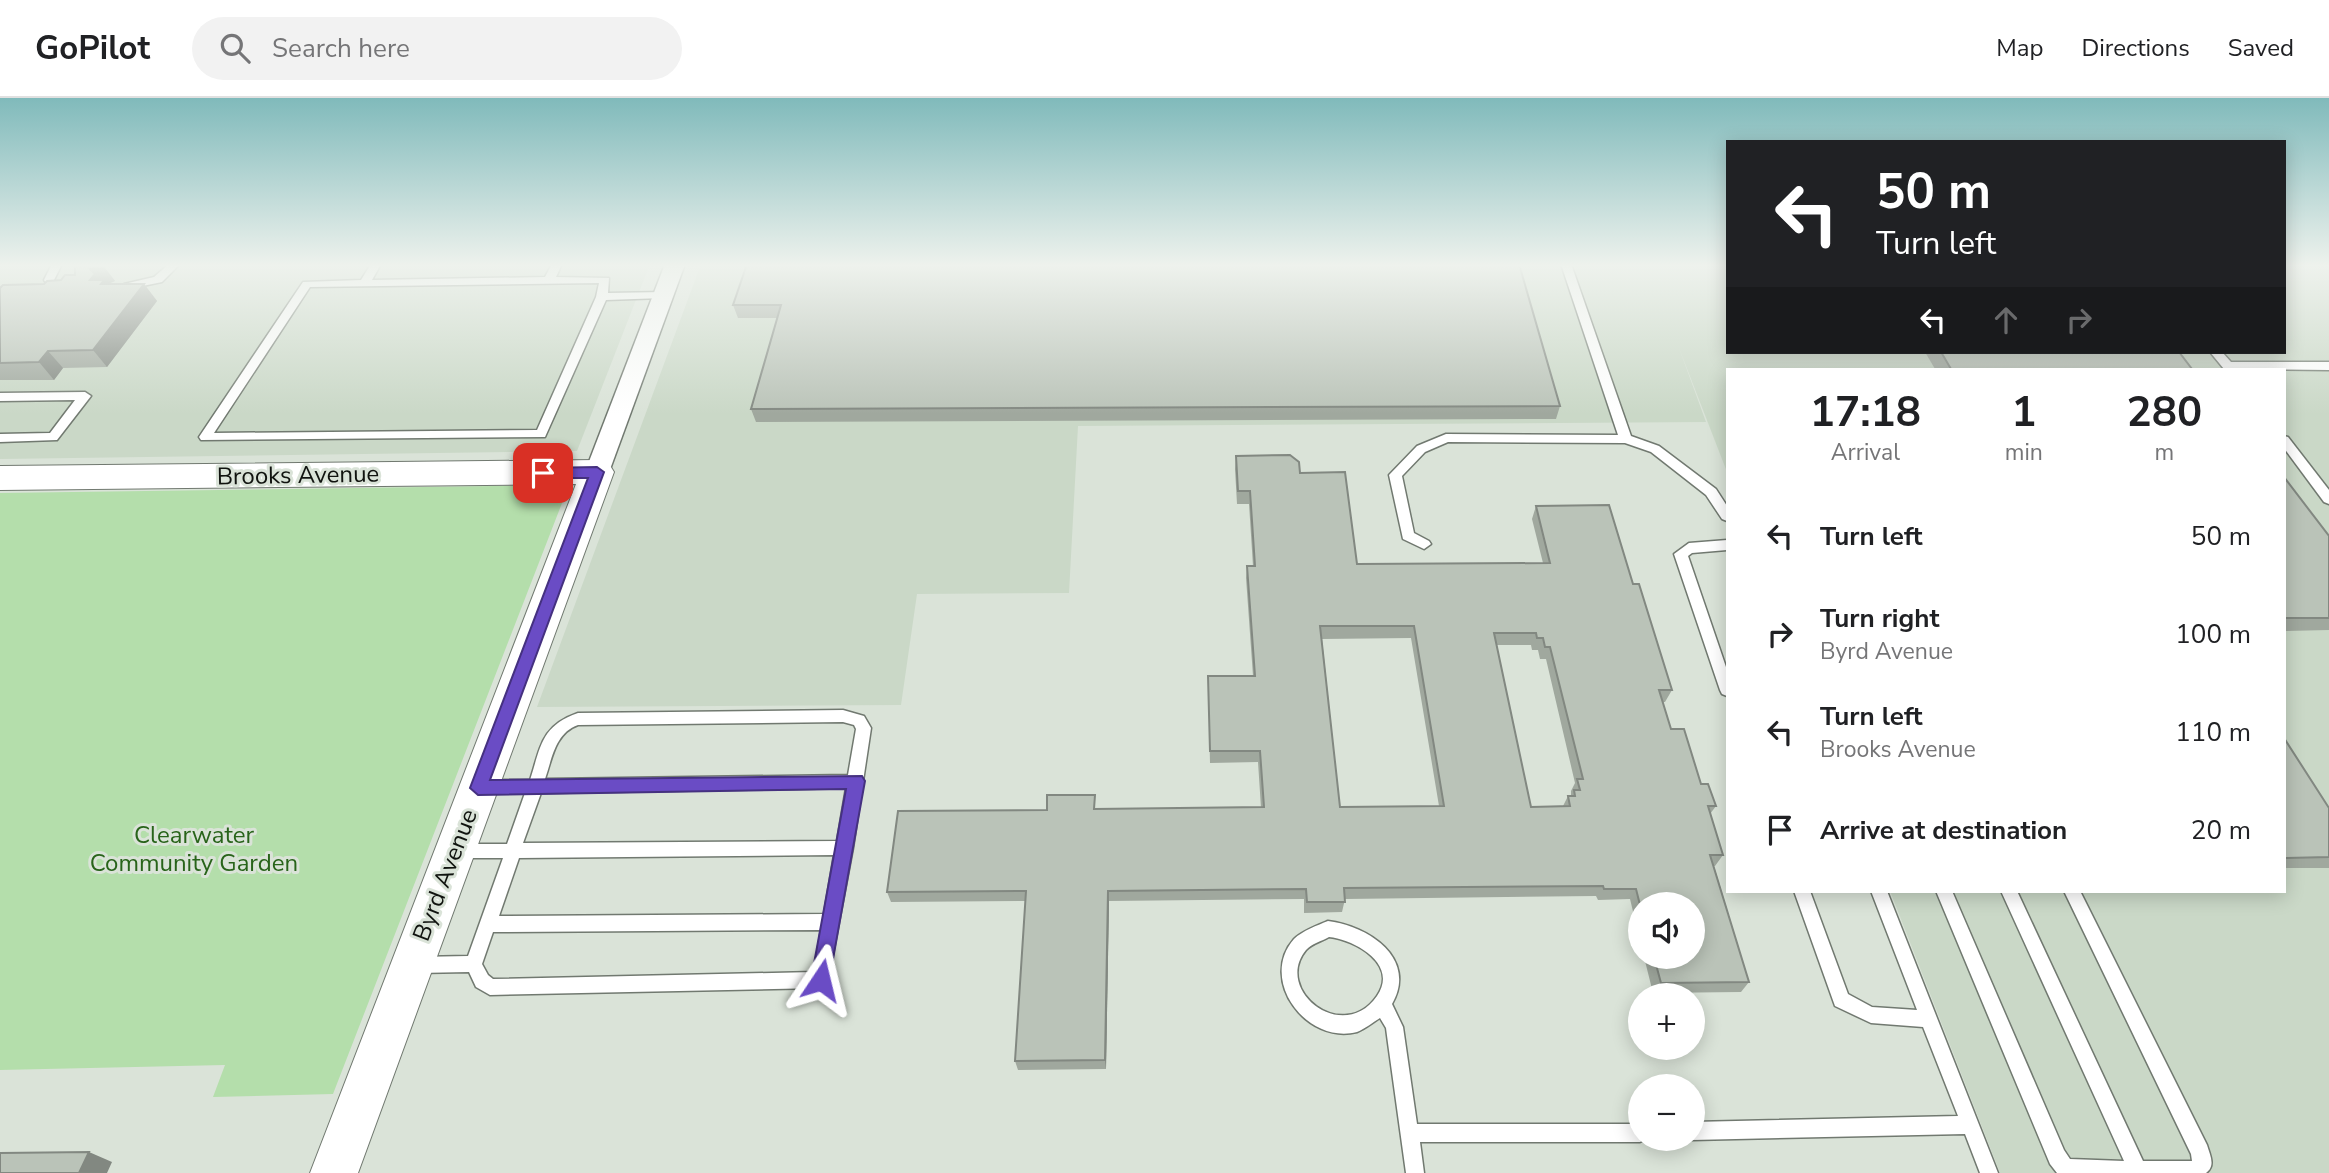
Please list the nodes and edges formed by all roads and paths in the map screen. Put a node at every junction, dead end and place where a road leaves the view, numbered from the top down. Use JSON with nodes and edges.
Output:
{"nodes":[{"id":1,"x":287,"y":314,"type":"edge"},
{"id":2,"x":594,"y":314,"type":"edge"},
{"id":3,"x":656,"y":314,"type":"edge"},
{"id":4,"x":1583,"y":314,"type":"edge"},
{"id":5,"x":2218,"y":354,"type":"edge"},
{"id":6,"x":2329,"y":366,"type":"edge"},
{"id":7,"x":2229,"y":368,"type":"edge"},
{"id":8,"x":0,"y":397,"type":"edge"},
{"id":9,"x":0,"y":438,"type":"edge"},
{"id":10,"x":1626,"y":439,"type":"junction"},
{"id":11,"x":2286,"y":443,"type":"edge"},
{"id":12,"x":597,"y":472,"type":"junction"},
{"id":13,"x":0,"y":478,"type":"edge"},
{"id":14,"x":2329,"y":499,"type":"edge"},
{"id":15,"x":1726,"y":514,"type":"edge"},
{"id":16,"x":1424,"y":544,"type":"dead end"},
{"id":17,"x":1726,"y":545,"type":"edge"},
{"id":18,"x":1726,"y":687,"type":"edge"},
{"id":19,"x":856,"y":781,"type":"junction"},
{"id":20,"x":533,"y":786,"type":"junction"},
{"id":21,"x":478,"y":788,"type":"junction"},
{"id":22,"x":845,"y":848,"type":"junction"},
{"id":23,"x":512,"y":850,"type":"junction"},
{"id":24,"x":454,"y":851,"type":"junction"},
{"id":25,"x":1803,"y":893,"type":"edge"},
{"id":26,"x":1880,"y":893,"type":"edge"},
{"id":27,"x":1945,"y":893,"type":"edge"},
{"id":28,"x":2010,"y":893,"type":"edge"},
{"id":29,"x":2073,"y":893,"type":"edge"},
{"id":30,"x":831,"y":922,"type":"junction"},
{"id":31,"x":487,"y":924,"type":"junction"},
{"id":32,"x":474,"y":964,"type":"junction"},
{"id":33,"x":412,"y":965,"type":"junction"},
{"id":34,"x":1382,"y":1005,"type":"junction"},
{"id":35,"x":1929,"y":1019,"type":"junction"},
{"id":36,"x":1970,"y":1125,"type":"junction"},
{"id":37,"x":1705,"y":1131,"type":"edge"},
{"id":38,"x":1410,"y":1133,"type":"junction"},
{"id":39,"x":1628,"y":1133,"type":"edge"},
{"id":40,"x":2137,"y":1171,"type":"junction"},
{"id":41,"x":2195,"y":1171,"type":"edge"},
{"id":42,"x":334,"y":1173,"type":"edge"},
{"id":43,"x":1415,"y":1173,"type":"edge"},
{"id":44,"x":1989,"y":1173,"type":"edge"}],
"edges":[{"from":1,"to":2,"type":"lane"},
{"from":3,"to":12,"type":"street","name":"Byrd Avenue"},
{"from":4,"to":10,"type":"lane"},
{"from":5,"to":7,"type":"lane"},
{"from":6,"to":7,"type":"lane"},
{"from":8,"to":9,"type":"lane"},
{"from":10,"to":15,"type":"lane"},
{"from":10,"to":16,"type":"lane"},
{"from":11,"to":14,"type":"lane"},
{"from":12,"to":13,"type":"street","name":"Brooks Avenue"},
{"from":12,"to":21,"type":"street","name":"Byrd Avenue"},
{"from":17,"to":18,"type":"lane"},
{"from":19,"to":20,"type":"lane"},
{"from":19,"to":20,"type":"lane"},
{"from":19,"to":22,"type":"lane"},
{"from":20,"to":21,"type":"lane"},
{"from":20,"to":23,"type":"lane"},
{"from":21,"to":24,"type":"street","name":"Byrd Avenue"},
{"from":22,"to":23,"type":"lane"},
{"from":22,"to":30,"type":"lane"},
{"from":23,"to":24,"type":"lane"},
{"from":23,"to":31,"type":"lane"},
{"from":24,"to":33,"type":"street","name":"Byrd Avenue"},
{"from":25,"to":35,"type":"lane"},
{"from":26,"to":35,"type":"lane"},
{"from":27,"to":40,"type":"lane"},
{"from":28,"to":40,"type":"lane"},
{"from":29,"to":41,"type":"lane"},
{"from":30,"to":31,"type":"lane"},
{"from":30,"to":32,"type":"lane"},
{"from":31,"to":32,"type":"lane"},
{"from":32,"to":33,"type":"lane"},
{"from":33,"to":42,"type":"street","name":"Byrd Avenue"},
{"from":34,"to":34,"type":"lane"},
{"from":34,"to":38,"type":"lane"},
{"from":35,"to":36,"type":"lane"},
{"from":36,"to":37,"type":"lane"},
{"from":36,"to":44,"type":"lane"},
{"from":38,"to":39,"type":"lane"},
{"from":38,"to":43,"type":"lane"},
{"from":40,"to":41,"type":"lane"}]}
